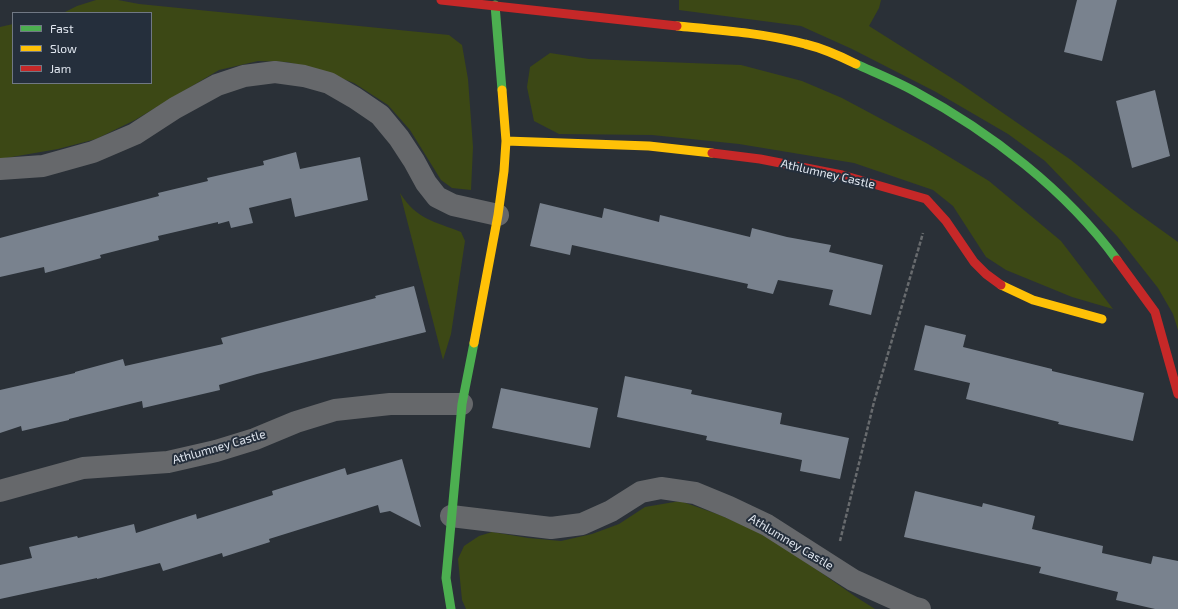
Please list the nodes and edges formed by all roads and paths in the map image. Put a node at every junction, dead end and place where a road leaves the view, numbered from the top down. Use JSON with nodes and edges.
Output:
{"nodes":[{"id":1,"x":441,"y":0,"type":"edge"},
{"id":2,"x":496,"y":6,"type":"junction"},
{"id":3,"x":506,"y":142,"type":"junction"},
{"id":4,"x":0,"y":169,"type":"edge"},
{"id":5,"x":936,"y":208,"type":"junction"},
{"id":6,"x":498,"y":215,"type":"junction"},
{"id":7,"x":1102,"y":319,"type":"dead end"},
{"id":8,"x":1178,"y":394,"type":"edge"},
{"id":9,"x":462,"y":404,"type":"junction"},
{"id":10,"x":0,"y":491,"type":"edge"},
{"id":11,"x":451,"y":516,"type":"junction"},
{"id":12,"x":834,"y":567,"type":"junction"},
{"id":13,"x":915,"y":608,"type":"edge"},
{"id":14,"x":451,"y":609,"type":"edge"}],
"edges":[{"from":1,"to":2,"type":"street"},
{"from":2,"to":3,"type":"street"},
{"from":2,"to":8,"type":"street"},
{"from":3,"to":5,"type":"street","name":"Athlumney Castle"},
{"from":3,"to":6,"type":"street"},
{"from":4,"to":6,"type":"street"},
{"from":5,"to":7,"type":"street","name":"Athlumney Castle"},
{"from":5,"to":12,"type":"path"},
{"from":6,"to":9,"type":"street"},
{"from":9,"to":10,"type":"street","name":"Athlumney Castle"},
{"from":9,"to":11,"type":"street"},
{"from":11,"to":12,"type":"street","name":"Athlumney Castle"},
{"from":11,"to":14,"type":"street"},
{"from":12,"to":13,"type":"street","name":"Athlumney Castle"}]}
